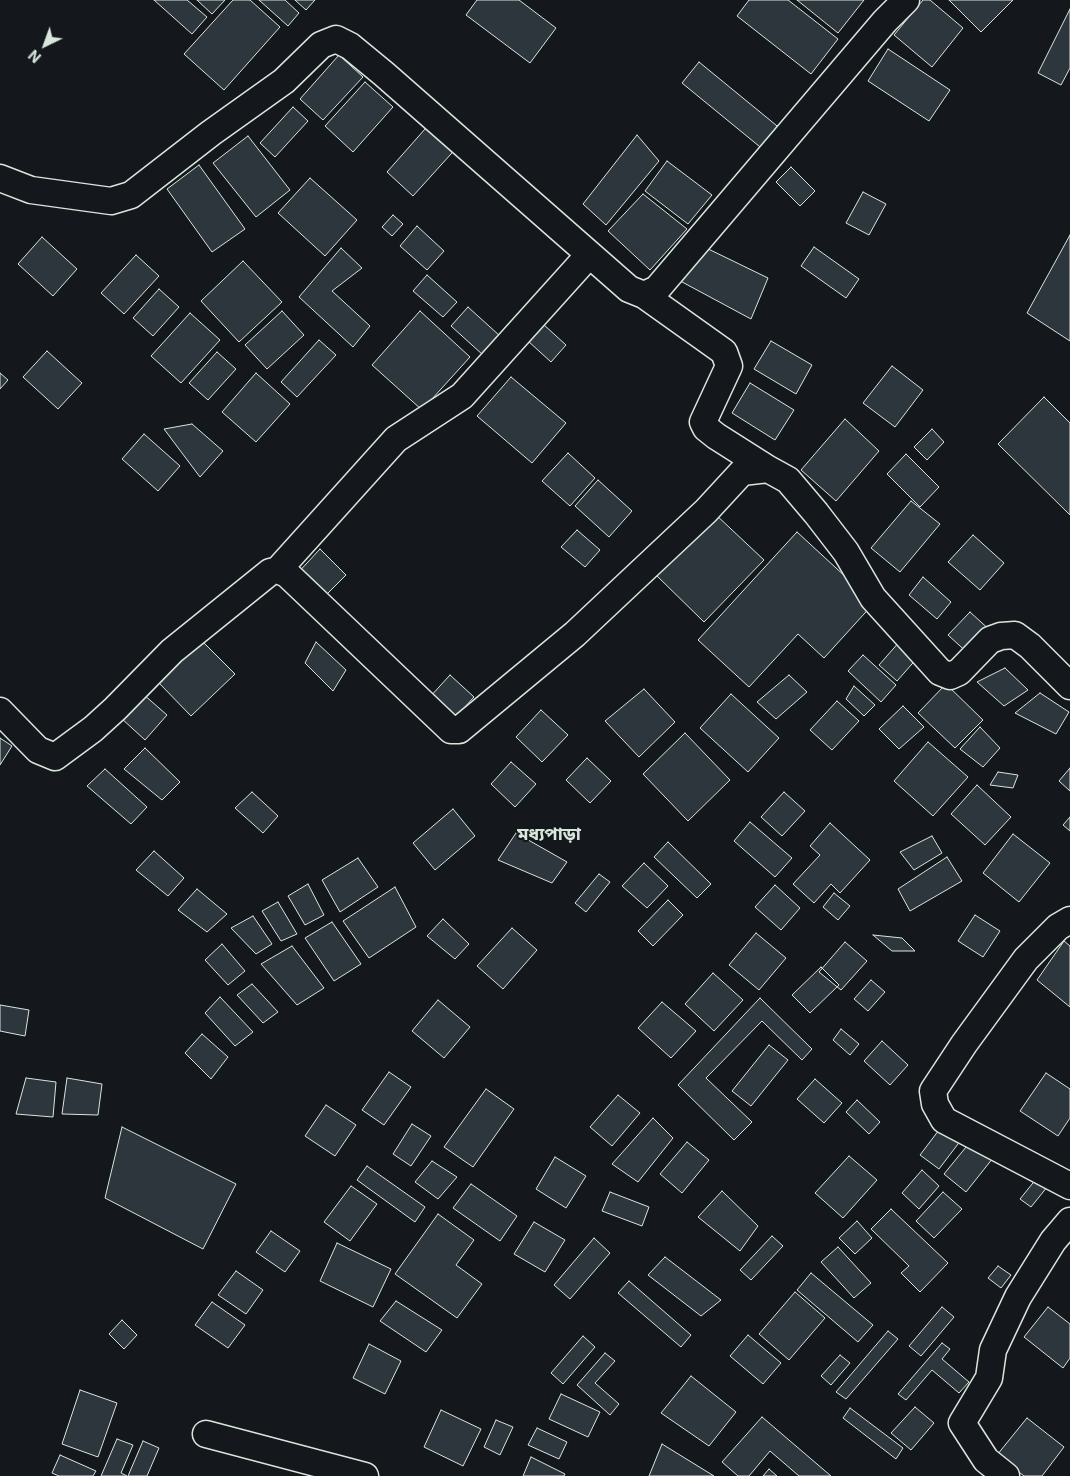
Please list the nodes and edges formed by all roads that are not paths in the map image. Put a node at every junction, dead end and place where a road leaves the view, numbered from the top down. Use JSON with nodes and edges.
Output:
{"nodes":[{"id":1,"x":906,"y":0,"type":"edge"},
{"id":2,"x":0,"y":178,"type":"edge"},
{"id":3,"x":589,"y":255,"type":"junction"},
{"id":4,"x":644,"y":295,"type":"junction"},
{"id":5,"x":768,"y":469,"type":"junction"},
{"id":6,"x":278,"y":570,"type":"junction"},
{"id":7,"x":1070,"y":686,"type":"edge"},
{"id":8,"x":0,"y":711,"type":"edge"},
{"id":9,"x":1070,"y":920,"type":"edge"},
{"id":10,"x":1070,"y":1186,"type":"edge"},
{"id":11,"x":1070,"y":1221,"type":"edge"},
{"id":12,"x":206,"y":1434,"type":"dead end"},
{"id":13,"x":365,"y":1476,"type":"edge"},
{"id":14,"x":1006,"y":1476,"type":"edge"}],
"edges":[{"from":1,"to":4,"type":"street"},
{"from":2,"to":3,"type":"street"},
{"from":3,"to":4,"type":"street"},
{"from":3,"to":6,"type":"street"},
{"from":4,"to":5,"type":"street"},
{"from":5,"to":6,"type":"street"},
{"from":5,"to":7,"type":"street"},
{"from":6,"to":8,"type":"street"},
{"from":9,"to":10,"type":"street"},
{"from":11,"to":14,"type":"street"},
{"from":12,"to":13,"type":"street"}]}
